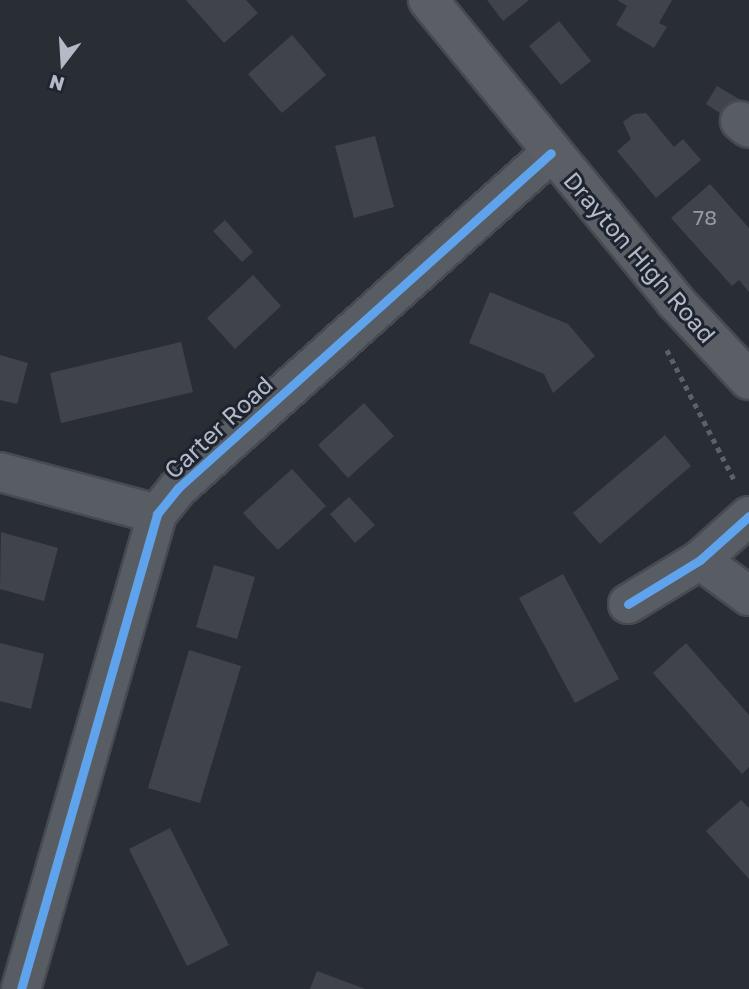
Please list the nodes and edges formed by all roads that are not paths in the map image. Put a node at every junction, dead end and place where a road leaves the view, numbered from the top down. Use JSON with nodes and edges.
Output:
{"nodes":[{"id":1,"x":428,"y":0,"type":"edge"},
{"id":2,"x":551,"y":153,"type":"junction"},
{"id":3,"x":749,"y":380,"type":"edge"},
{"id":4,"x":0,"y":472,"type":"edge"},
{"id":5,"x":745,"y":504,"type":"edge"},
{"id":6,"x":157,"y":514,"type":"junction"},
{"id":7,"x":700,"y":560,"type":"junction"},
{"id":8,"x":749,"y":596,"type":"edge"},
{"id":9,"x":628,"y":604,"type":"dead end"},
{"id":10,"x":33,"y":985,"type":"edge"}],
"edges":[{"from":1,"to":2,"type":"main road","name":"Drayton High Road"},
{"from":2,"to":3,"type":"main road","name":"Drayton High Road"},
{"from":2,"to":6,"type":"street","name":"Carter Road"},
{"from":4,"to":6,"type":"street"},
{"from":5,"to":7,"type":"street"},
{"from":6,"to":10,"type":"street","name":"Carter Road"},
{"from":7,"to":8,"type":"street"},
{"from":7,"to":9,"type":"street"}]}
